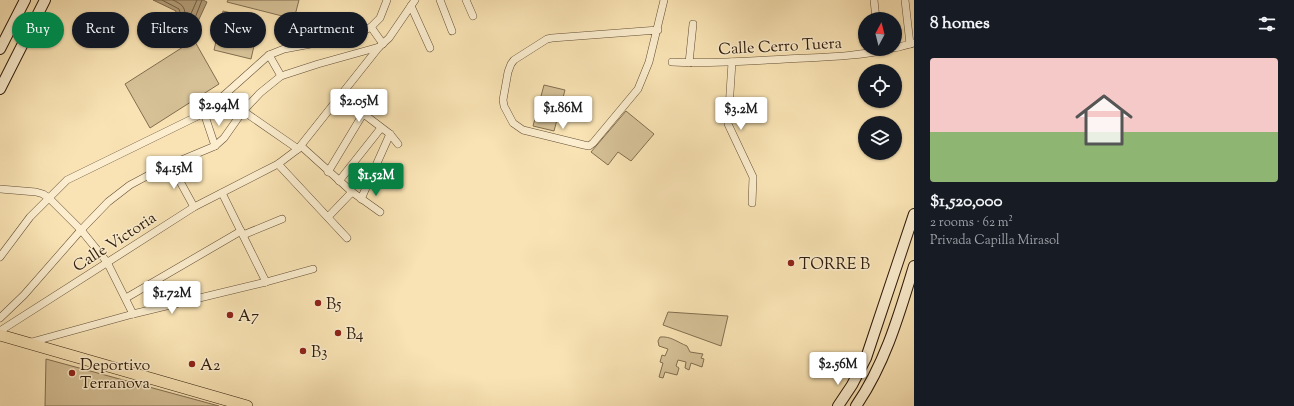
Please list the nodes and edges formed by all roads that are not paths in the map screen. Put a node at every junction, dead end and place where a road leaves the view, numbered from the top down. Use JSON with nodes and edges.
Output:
{"nodes":[{"id":1,"x":25,"y":0,"type":"edge"},
{"id":2,"x":45,"y":0,"type":"edge"},
{"id":3,"x":388,"y":0,"type":"edge"},
{"id":4,"x":440,"y":0,"type":"edge"},
{"id":5,"x":466,"y":0,"type":"edge"},
{"id":6,"x":664,"y":0,"type":"edge"},
{"id":7,"x":874,"y":0,"type":"edge"},
{"id":8,"x":904,"y":0,"type":"edge"},
{"id":9,"x":413,"y":3,"type":"edge"},
{"id":10,"x":875,"y":12,"type":"edge"},
{"id":11,"x":473,"y":16,"type":"dead end"},
{"id":12,"x":693,"y":24,"type":"dead end"},
{"id":13,"x":371,"y":27,"type":"junction"},
{"id":14,"x":658,"y":30,"type":"junction"},
{"id":15,"x":452,"y":31,"type":"dead end"},
{"id":16,"x":912,"y":44,"type":"edge"},
{"id":17,"x":381,"y":45,"type":"junction"},
{"id":18,"x":902,"y":46,"type":"edge"},
{"id":19,"x":430,"y":48,"type":"dead end"},
{"id":20,"x":0,"y":49,"type":"edge"},
{"id":21,"x":269,"y":55,"type":"junction"},
{"id":22,"x":858,"y":55,"type":"edge"},
{"id":23,"x":672,"y":62,"type":"dead end"},
{"id":24,"x":732,"y":62,"type":"junction"},
{"id":25,"x":689,"y":63,"type":"junction"},
{"id":26,"x":281,"y":76,"type":"junction"},
{"id":27,"x":0,"y":89,"type":"edge"},
{"id":28,"x":340,"y":96,"type":"junction"},
{"id":29,"x":243,"y":111,"type":"junction"},
{"id":30,"x":204,"y":113,"type":"junction"},
{"id":31,"x":363,"y":114,"type":"junction"},
{"id":32,"x":381,"y":128,"type":"junction"},
{"id":33,"x":390,"y":134,"type":"junction"},
{"id":34,"x":398,"y":144,"type":"dead end"},
{"id":35,"x":214,"y":146,"type":"junction"},
{"id":36,"x":300,"y":148,"type":"junction"},
{"id":37,"x":278,"y":164,"type":"junction"},
{"id":38,"x":171,"y":165,"type":"junction"},
{"id":39,"x":328,"y":172,"type":"junction"},
{"id":40,"x":340,"y":181,"type":"junction"},
{"id":41,"x":0,"y":189,"type":"edge"},
{"id":42,"x":352,"y":192,"type":"junction"},
{"id":43,"x":222,"y":193,"type":"junction"},
{"id":44,"x":49,"y":198,"type":"junction"},
{"id":45,"x":361,"y":199,"type":"junction"},
{"id":46,"x":752,"y":203,"type":"dead end"},
{"id":47,"x":194,"y":207,"type":"junction"},
{"id":48,"x":380,"y":212,"type":"dead end"},
{"id":49,"x":914,"y":214,"type":"edge"},
{"id":50,"x":328,"y":217,"type":"junction"},
{"id":51,"x":282,"y":219,"type":"dead end"},
{"id":52,"x":81,"y":230,"type":"junction"},
{"id":53,"x":242,"y":233,"type":"junction"},
{"id":54,"x":347,"y":238,"type":"dead end"},
{"id":55,"x":0,"y":257,"type":"edge"},
{"id":56,"x":107,"y":262,"type":"junction"},
{"id":57,"x":914,"y":266,"type":"edge"},
{"id":58,"x":313,"y":269,"type":"dead end"},
{"id":59,"x":266,"y":282,"type":"junction"},
{"id":60,"x":126,"y":298,"type":"junction"},
{"id":61,"x":133,"y":314,"type":"junction"},
{"id":62,"x":0,"y":318,"type":"edge"},
{"id":63,"x":0,"y":331,"type":"edge"},
{"id":64,"x":0,"y":335,"type":"edge"},
{"id":65,"x":26,"y":343,"type":"junction"},
{"id":66,"x":247,"y":406,"type":"edge"},
{"id":67,"x":838,"y":406,"type":"edge"},
{"id":68,"x":856,"y":406,"type":"edge"}],
"edges":[{"from":1,"to":20,"type":"main road"},
{"from":2,"to":27,"type":"main road"},
{"from":3,"to":13,"type":"street"},
{"from":4,"to":15,"type":"street"},
{"from":5,"to":11,"type":"street"},
{"from":6,"to":14,"type":"street"},
{"from":7,"to":10,"type":"street"},
{"from":8,"to":16,"type":"street"},
{"from":9,"to":17,"type":"street","name":"Calle Victoria"},
{"from":9,"to":19,"type":"street"},
{"from":12,"to":25,"type":"street"},
{"from":13,"to":17,"type":"street"},
{"from":13,"to":21,"type":"street"},
{"from":14,"to":14,"type":"street"},
{"from":16,"to":18,"type":"street"},
{"from":17,"to":26,"type":"street"},
{"from":17,"to":28,"type":"street","name":"Calle Victoria"},
{"from":21,"to":26,"type":"street"},
{"from":21,"to":30,"type":"street"},
{"from":22,"to":24,"type":"street","name":"Calle Cerro Tuera"},
{"from":23,"to":25,"type":"street","name":"Calle Cerro Tuera"},
{"from":24,"to":25,"type":"street","name":"Calle Cerro Tuera"},
{"from":24,"to":46,"type":"street"},
{"from":26,"to":29,"type":"street"},
{"from":28,"to":31,"type":"street"},
{"from":28,"to":36,"type":"street","name":"Calle Victoria"},
{"from":29,"to":35,"type":"street"},
{"from":29,"to":36,"type":"street"},
{"from":30,"to":35,"type":"street"},
{"from":30,"to":44,"type":"street"},
{"from":31,"to":32,"type":"street"},
{"from":31,"to":39,"type":"street"},
{"from":32,"to":33,"type":"street"},
{"from":32,"to":40,"type":"street"},
{"from":33,"to":34,"type":"street"},
{"from":33,"to":45,"type":"street"},
{"from":35,"to":38,"type":"street"},
{"from":36,"to":37,"type":"street","name":"Calle Victoria"},
{"from":36,"to":39,"type":"street"},
{"from":37,"to":43,"type":"street","name":"Calle Victoria"},
{"from":37,"to":50,"type":"street"},
{"from":38,"to":47,"type":"street"},
{"from":38,"to":52,"type":"street"},
{"from":39,"to":40,"type":"street"},
{"from":40,"to":42,"type":"street"},
{"from":41,"to":44,"type":"street"},
{"from":42,"to":45,"type":"street"},
{"from":42,"to":50,"type":"street"},
{"from":43,"to":47,"type":"street","name":"Calle Victoria"},
{"from":43,"to":53,"type":"street"},
{"from":44,"to":52,"type":"street"},
{"from":44,"to":55,"type":"street"},
{"from":45,"to":48,"type":"street"},
{"from":47,"to":56,"type":"street","name":"Calle Victoria"},
{"from":49,"to":67,"type":"main road"},
{"from":50,"to":54,"type":"street"},
{"from":51,"to":53,"type":"street"},
{"from":52,"to":56,"type":"street"},
{"from":52,"to":62,"type":"street"},
{"from":53,"to":59,"type":"street"},
{"from":53,"to":60,"type":"street"},
{"from":56,"to":60,"type":"street"},
{"from":56,"to":63,"type":"street","name":"Calle Victoria"},
{"from":57,"to":68,"type":"main road"},
{"from":58,"to":59,"type":"street"},
{"from":59,"to":61,"type":"street"},
{"from":60,"to":61,"type":"street"},
{"from":61,"to":65,"type":"street"},
{"from":64,"to":65,"type":"main road"},
{"from":65,"to":66,"type":"main road"}]}
